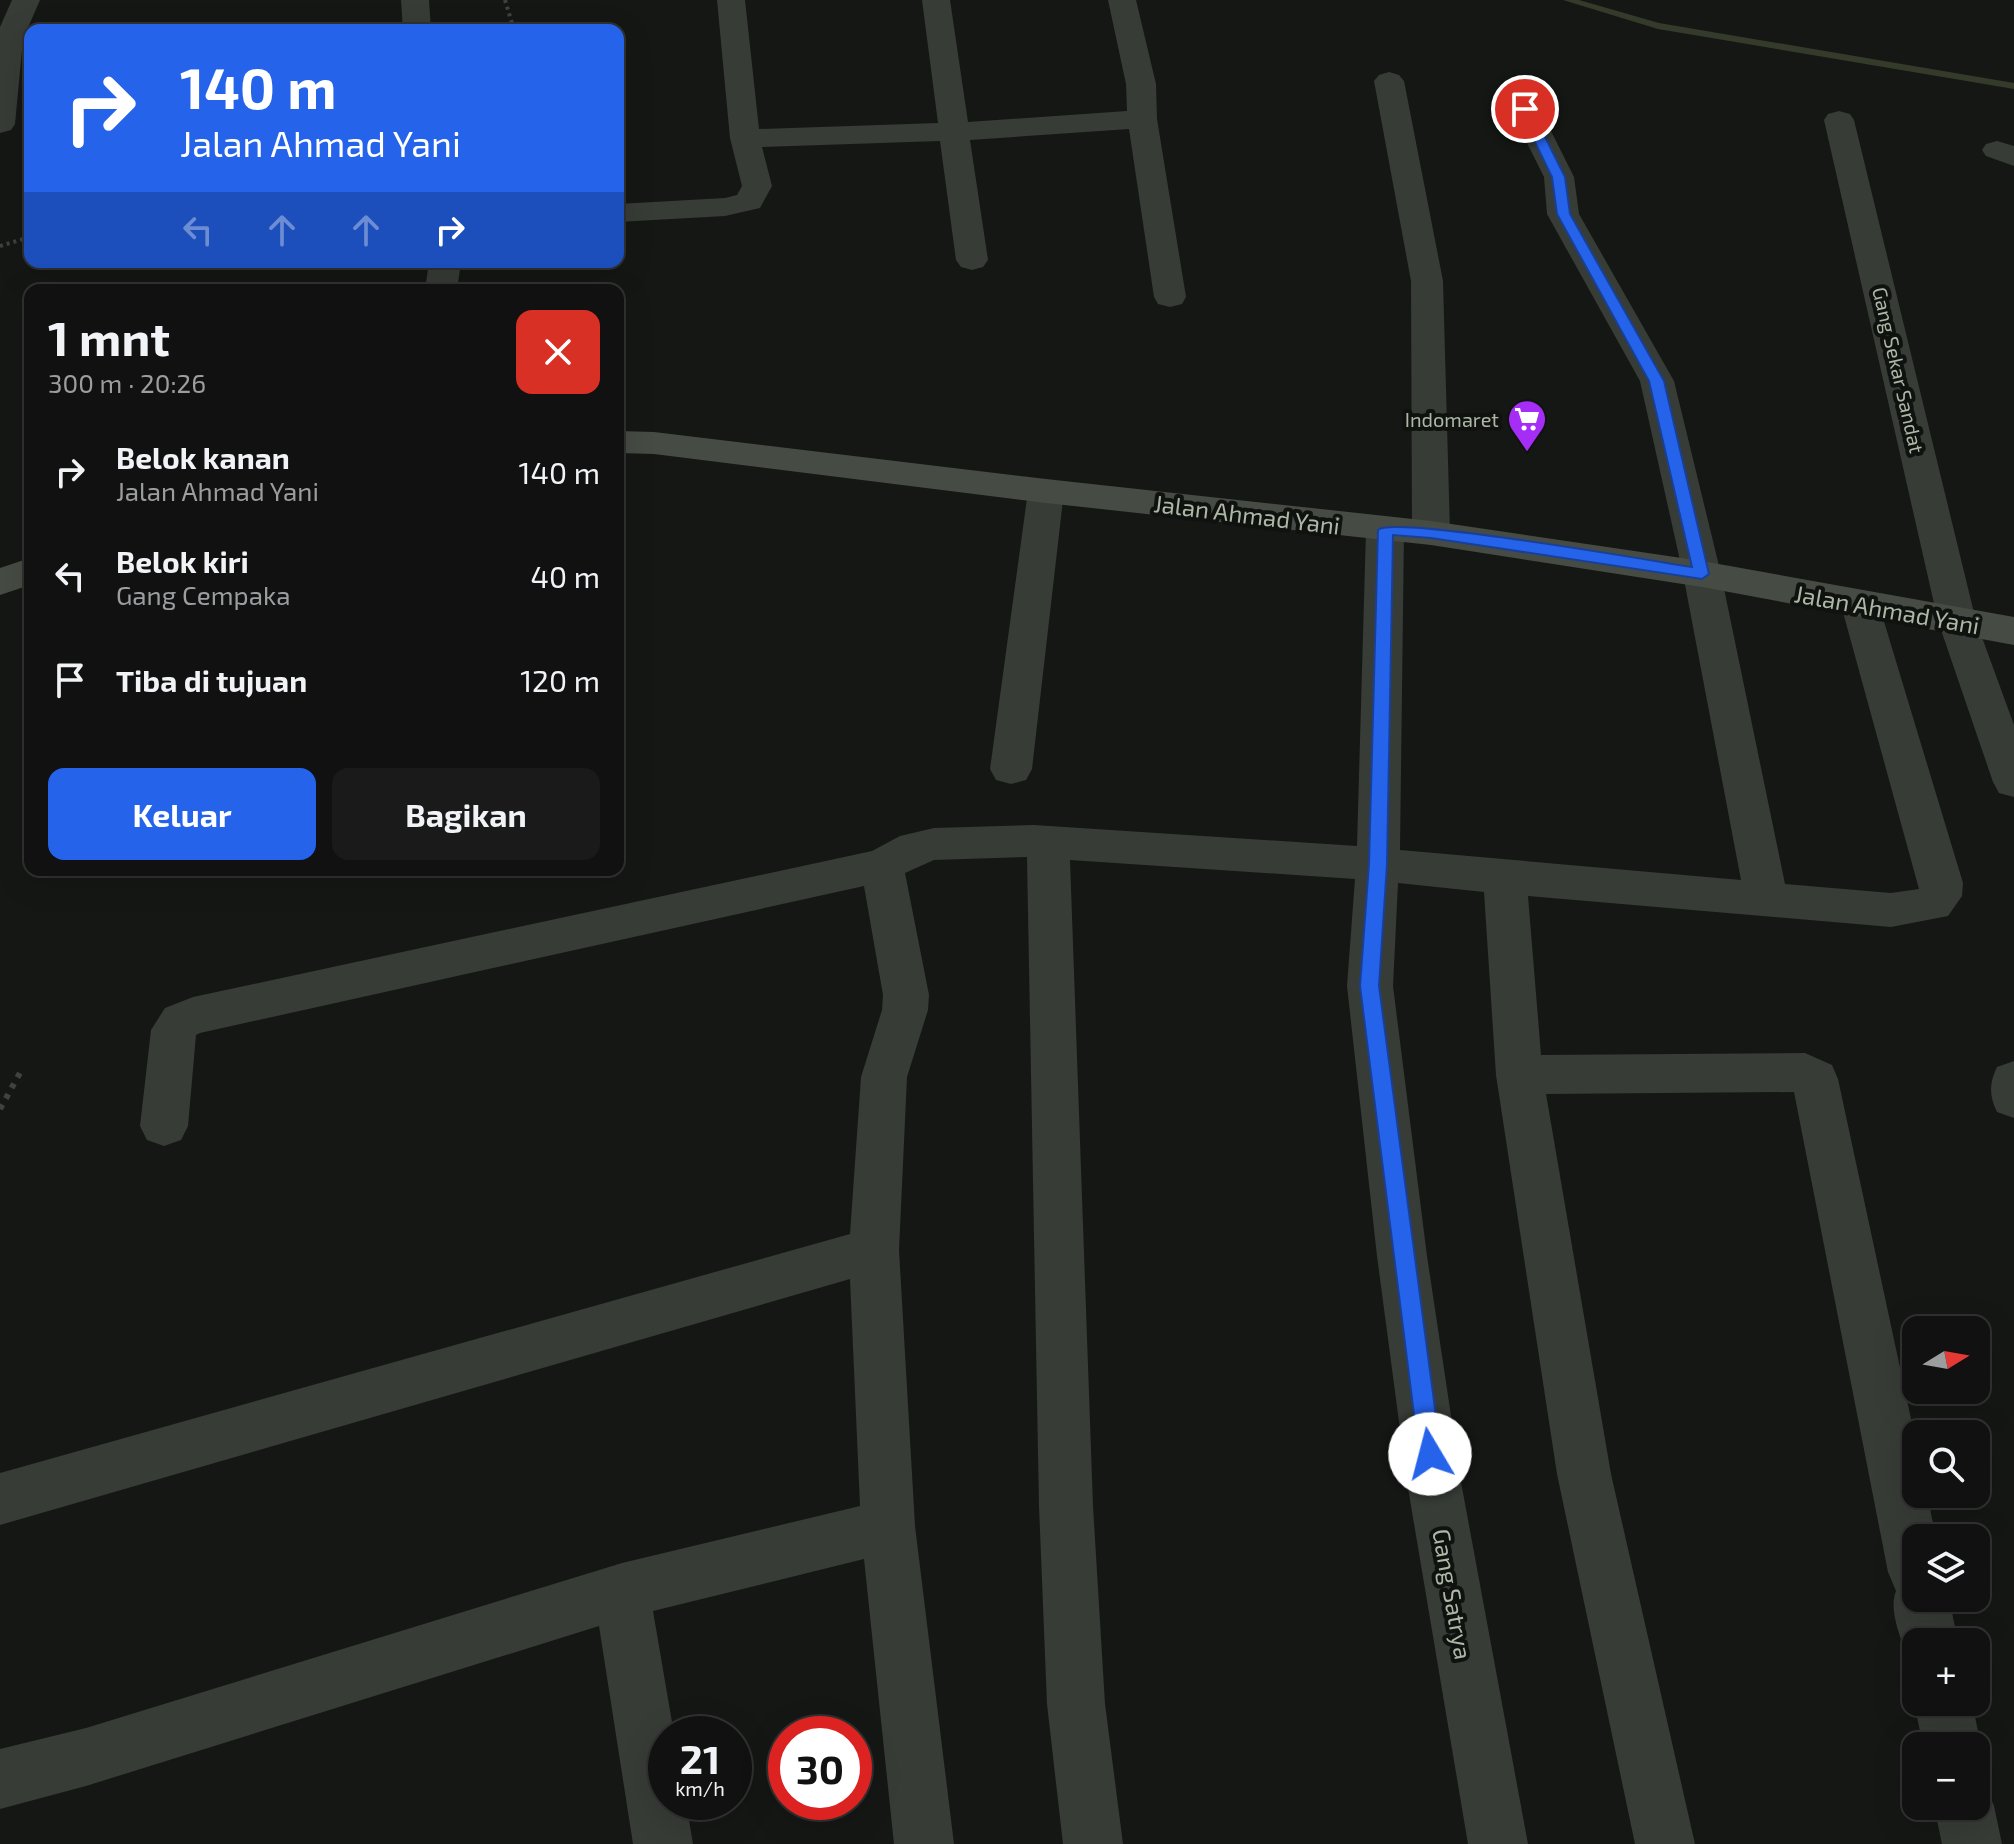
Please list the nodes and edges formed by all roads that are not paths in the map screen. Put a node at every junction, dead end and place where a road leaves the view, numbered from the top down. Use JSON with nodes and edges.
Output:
{"nodes":[{"id":1,"x":26,"y":0,"type":"edge"},
{"id":2,"x":415,"y":0,"type":"edge"},
{"id":3,"x":731,"y":0,"type":"edge"},
{"id":4,"x":936,"y":0,"type":"edge"},
{"id":5,"x":1122,"y":0,"type":"edge"},
{"id":6,"x":417,"y":24,"type":"edge"},
{"id":7,"x":1389,"y":81,"type":"dead end"},
{"id":8,"x":1525,"y":109,"type":"dead end"},
{"id":9,"x":1142,"y":119,"type":"junction"},
{"id":10,"x":1839,"y":120,"type":"dead end"},
{"id":11,"x":0,"y":124,"type":"edge"},
{"id":12,"x":954,"y":132,"type":"junction"},
{"id":13,"x":745,"y":138,"type":"junction"},
{"id":14,"x":624,"y":213,"type":"edge"},
{"id":15,"x":972,"y":260,"type":"dead end"},
{"id":16,"x":1170,"y":297,"type":"dead end"},
{"id":17,"x":624,"y":442,"type":"edge"},
{"id":18,"x":1046,"y":491,"type":"junction"},
{"id":19,"x":1408,"y":531,"type":"junction"},
{"id":20,"x":1702,"y":574,"type":"junction"},
{"id":21,"x":1860,"y":605,"type":"junction"},
{"id":22,"x":1957,"y":621,"type":"junction"},
{"id":23,"x":2014,"y":631,"type":"edge"},
{"id":24,"x":1011,"y":769,"type":"dead end"},
{"id":25,"x":2014,"y":782,"type":"edge"},
{"id":26,"x":1048,"y":841,"type":"junction"},
{"id":27,"x":1378,"y":864,"type":"junction"},
{"id":28,"x":882,"y":865,"type":"junction"},
{"id":29,"x":1505,"y":877,"type":"junction"},
{"id":30,"x":1767,"y":901,"type":"junction"},
{"id":31,"x":1519,"y":1075,"type":"junction"},
{"id":32,"x":2014,"y":1081,"type":"edge"},
{"id":33,"x":2014,"y":1098,"type":"edge"},
{"id":34,"x":164,"y":1126,"type":"dead end"},
{"id":35,"x":874,"y":1250,"type":"junction"},
{"id":36,"x":0,"y":1499,"type":"edge"},
{"id":37,"x":1906,"y":1524,"type":"edge"},
{"id":38,"x":888,"y":1526,"type":"junction"},
{"id":39,"x":622,"y":1591,"type":"junction"},
{"id":40,"x":0,"y":1779,"type":"edge"},
{"id":41,"x":1967,"y":1820,"type":"edge"},
{"id":42,"x":663,"y":1844,"type":"edge"},
{"id":43,"x":924,"y":1844,"type":"edge"},
{"id":44,"x":1093,"y":1844,"type":"edge"},
{"id":45,"x":1498,"y":1844,"type":"edge"},
{"id":46,"x":1665,"y":1844,"type":"edge"},
{"id":47,"x":1972,"y":1844,"type":"edge"}],
"edges":[{"from":1,"to":11,"type":"street"},
{"from":2,"to":6,"type":"street"},
{"from":3,"to":13,"type":"street"},
{"from":4,"to":12,"type":"street"},
{"from":5,"to":9,"type":"street"},
{"from":7,"to":19,"type":"street","name":"Gang Satrya"},
{"from":8,"to":20,"type":"street"},
{"from":9,"to":12,"type":"street"},
{"from":9,"to":16,"type":"street"},
{"from":10,"to":22,"type":"street","name":"Gang Sekar Sandat"},
{"from":12,"to":13,"type":"street"},
{"from":12,"to":15,"type":"street"},
{"from":13,"to":14,"type":"street"},
{"from":17,"to":18,"type":"main road","name":"Jalan Ahmad Yani"},
{"from":18,"to":19,"type":"main road","name":"Jalan Ahmad Yani"},
{"from":18,"to":24,"type":"street"},
{"from":19,"to":20,"type":"main road","name":"Jalan Ahmad Yani"},
{"from":19,"to":27,"type":"street","name":"Gang Satrya"},
{"from":20,"to":21,"type":"main road","name":"Jalan Ahmad Yani"},
{"from":20,"to":30,"type":"street"},
{"from":21,"to":22,"type":"main road","name":"Jalan Ahmad Yani"},
{"from":21,"to":30,"type":"street"},
{"from":22,"to":23,"type":"main road","name":"Jalan Ahmad Yani"},
{"from":22,"to":25,"type":"street","name":"Gang Sekar Sandat"},
{"from":26,"to":27,"type":"street"},
{"from":26,"to":28,"type":"street"},
{"from":26,"to":44,"type":"street"},
{"from":27,"to":29,"type":"street"},
{"from":27,"to":45,"type":"street","name":"Gang Satrya"},
{"from":28,"to":34,"type":"street"},
{"from":28,"to":35,"type":"street"},
{"from":29,"to":30,"type":"street"},
{"from":29,"to":31,"type":"street"},
{"from":31,"to":37,"type":"street"},
{"from":31,"to":46,"type":"street"},
{"from":32,"to":33,"type":"street"},
{"from":35,"to":36,"type":"street"},
{"from":35,"to":38,"type":"street"},
{"from":38,"to":39,"type":"street"},
{"from":38,"to":43,"type":"street"},
{"from":39,"to":40,"type":"street"},
{"from":39,"to":42,"type":"street"},
{"from":41,"to":47,"type":"street"}]}
